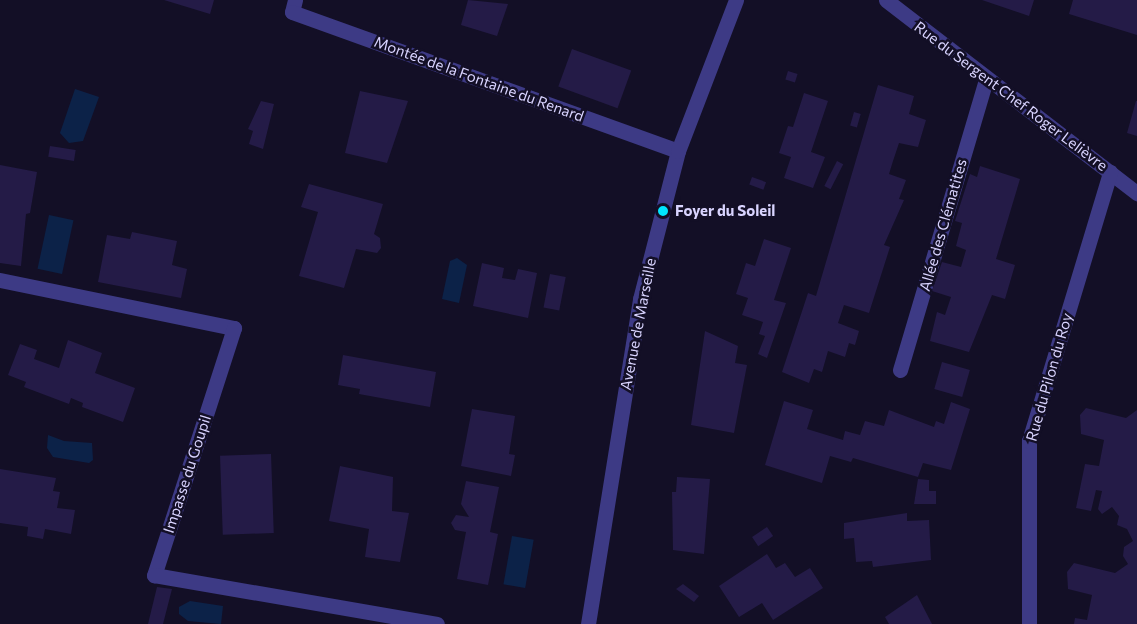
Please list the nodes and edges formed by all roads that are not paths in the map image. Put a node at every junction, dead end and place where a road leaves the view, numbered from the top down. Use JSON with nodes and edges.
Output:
{"nodes":[{"id":1,"x":295,"y":0,"type":"edge"},
{"id":2,"x":736,"y":0,"type":"edge"},
{"id":3,"x":886,"y":0,"type":"edge"},
{"id":4,"x":986,"y":79,"type":"junction"},
{"id":5,"x":678,"y":151,"type":"junction"},
{"id":6,"x":1110,"y":172,"type":"junction"},
{"id":7,"x":1137,"y":193,"type":"edge"},
{"id":8,"x":0,"y":280,"type":"edge"},
{"id":9,"x":900,"y":370,"type":"dead end"},
{"id":10,"x":437,"y":624,"type":"edge"},
{"id":11,"x":588,"y":624,"type":"edge"},
{"id":12,"x":1029,"y":624,"type":"edge"}],
"edges":[{"from":1,"to":5,"type":"street","name":"Montée de la Fontaine du Renard"},
{"from":2,"to":5,"type":"street","name":"Avenue de Marseille"},
{"from":3,"to":4,"type":"street","name":"Rue du Sergent Chef Roger Lelièvre"},
{"from":4,"to":6,"type":"street","name":"Rue du Sergent Chef Roger Lelièvre"},
{"from":4,"to":9,"type":"street","name":"Allée des Clématites"},
{"from":5,"to":11,"type":"street","name":"Avenue de Marseille"},
{"from":6,"to":7,"type":"street","name":"Rue du Sergent Chef Roger Lelièvre"},
{"from":6,"to":12,"type":"street","name":"Rue du Pilon du Roy"},
{"from":8,"to":10,"type":"street","name":"Impasse du Goupil"}]}
